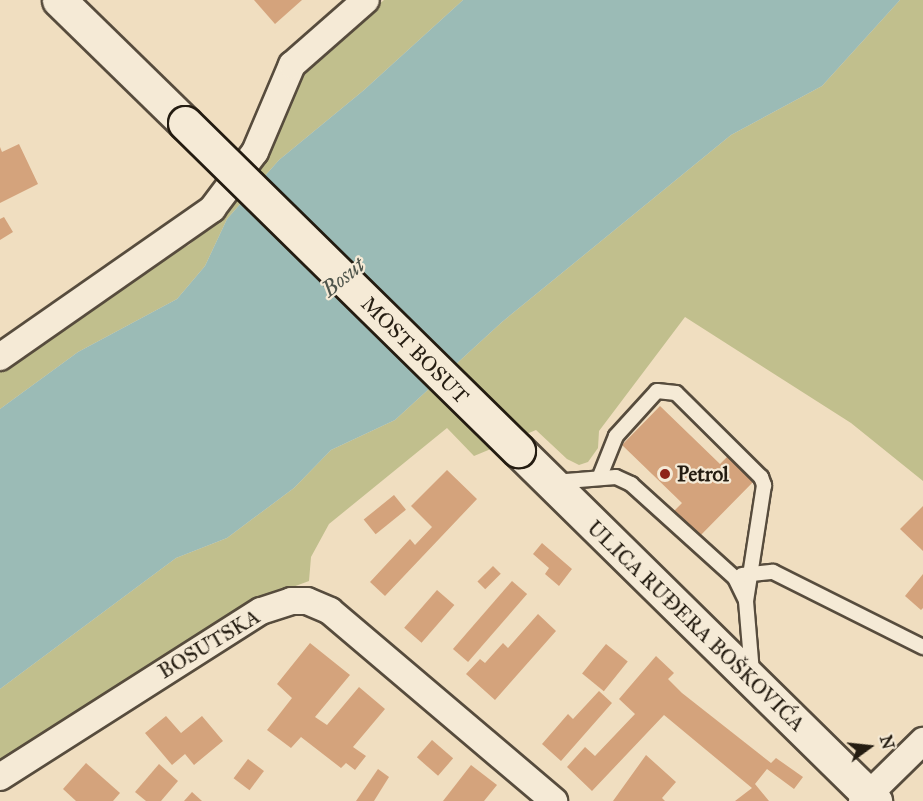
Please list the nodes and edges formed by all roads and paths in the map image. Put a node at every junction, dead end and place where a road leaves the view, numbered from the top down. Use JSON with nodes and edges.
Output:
{"nodes":[{"id":1,"x":59,"y":0,"type":"edge"},
{"id":2,"x":366,"y":0,"type":"edge"},
{"id":3,"x":0,"y":357,"type":"edge"},
{"id":4,"x":518,"y":450,"type":"joint"},
{"id":5,"x":600,"y":476,"type":"junction"},
{"id":6,"x":551,"y":483,"type":"junction"},
{"id":7,"x":750,"y":573,"type":"junction"},
{"id":8,"x":735,"y":578,"type":"junction"},
{"id":9,"x":746,"y":601,"type":"junction"},
{"id":10,"x":923,"y":647,"type":"edge"},
{"id":11,"x":753,"y":681,"type":"junction"},
{"id":12,"x":923,"y":741,"type":"edge"},
{"id":13,"x":0,"y":777,"type":"edge"},
{"id":14,"x":869,"y":799,"type":"edge"},
{"id":15,"x":554,"y":801,"type":"edge"}],
"edges":[{"from":1,"to":4,"type":"main road","name":"MOST BOSUT","bridge":true},
{"from":2,"to":3,"type":"street"},
{"from":4,"to":6,"type":"main road","name":"ULICA RUĐERA BOŠKOVIĆA"},
{"from":5,"to":6,"type":"lane"},
{"from":5,"to":7,"type":"lane"},
{"from":5,"to":8,"type":"lane"},
{"from":6,"to":11,"type":"main road","name":"ULICA RUĐERA BOŠKOVIĆA"},
{"from":7,"to":8,"type":"lane"},
{"from":7,"to":9,"type":"lane"},
{"from":7,"to":10,"type":"lane"},
{"from":8,"to":9,"type":"lane"},
{"from":9,"to":11,"type":"lane"},
{"from":11,"to":14,"type":"main road","name":"ULICA RUĐERA BOŠKOVIĆA"},
{"from":12,"to":14,"type":"street"},
{"from":13,"to":15,"type":"street","name":"BOSUTSKA"}]}
